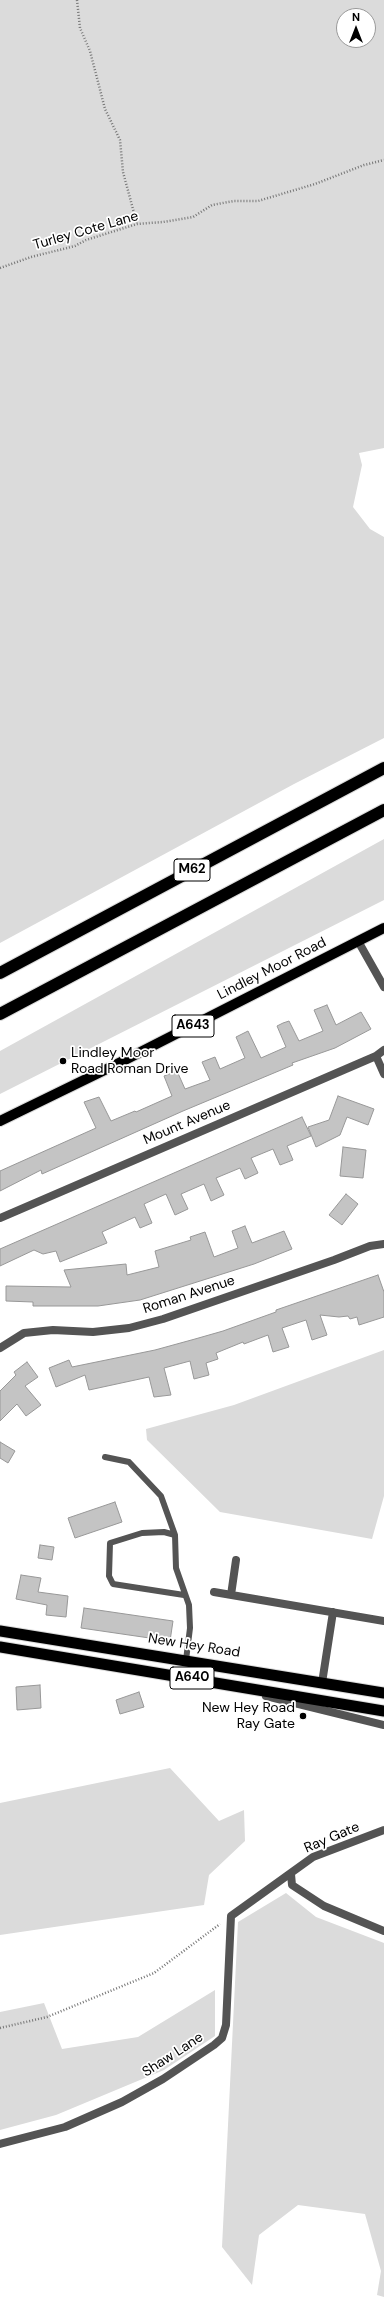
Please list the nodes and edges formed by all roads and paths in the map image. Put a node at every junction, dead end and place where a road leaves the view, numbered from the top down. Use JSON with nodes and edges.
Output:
{"nodes":[{"id":1,"x":77,"y":0,"type":"edge"},
{"id":2,"x":384,"y":160,"type":"edge"},
{"id":3,"x":137,"y":224,"type":"junction"},
{"id":4,"x":0,"y":268,"type":"edge"},
{"id":5,"x":384,"y":768,"type":"edge"},
{"id":6,"x":384,"y":810,"type":"edge"},
{"id":7,"x":384,"y":928,"type":"edge"},
{"id":8,"x":358,"y":941,"type":"junction"},
{"id":9,"x":0,"y":973,"type":"edge"},
{"id":10,"x":384,"y":987,"type":"edge"},
{"id":11,"x":0,"y":1014,"type":"edge"},
{"id":12,"x":384,"y":1050,"type":"edge"},
{"id":13,"x":376,"y":1056,"type":"junction"},
{"id":14,"x":384,"y":1074,"type":"edge"},
{"id":15,"x":0,"y":1121,"type":"edge"},
{"id":16,"x":0,"y":1218,"type":"edge"},
{"id":17,"x":384,"y":1244,"type":"edge"},
{"id":18,"x":0,"y":1348,"type":"edge"},
{"id":19,"x":105,"y":1457,"type":"dead end"},
{"id":20,"x":175,"y":1535,"type":"junction"},
{"id":21,"x":236,"y":1560,"type":"dead end"},
{"id":22,"x":214,"y":1592,"type":"dead end"},
{"id":23,"x":184,"y":1595,"type":"junction"},
{"id":24,"x":231,"y":1595,"type":"junction"},
{"id":25,"x":333,"y":1612,"type":"junction"},
{"id":26,"x":384,"y":1621,"type":"edge"},
{"id":27,"x":0,"y":1631,"type":"edge"},
{"id":28,"x":0,"y":1647,"type":"edge"},
{"id":29,"x":186,"y":1660,"type":"junction"},
{"id":30,"x":216,"y":1682,"type":"junction"},
{"id":31,"x":322,"y":1683,"type":"junction"},
{"id":32,"x":384,"y":1693,"type":"edge"},
{"id":33,"x":384,"y":1711,"type":"edge"},
{"id":34,"x":384,"y":1725,"type":"edge"},
{"id":35,"x":384,"y":1830,"type":"edge"},
{"id":36,"x":291,"y":1874,"type":"junction"},
{"id":37,"x":231,"y":1916,"type":"junction"},
{"id":38,"x":384,"y":1931,"type":"edge"},
{"id":39,"x":0,"y":2028,"type":"edge"},
{"id":40,"x":0,"y":2144,"type":"edge"}],
"edges":[{"from":1,"to":3,"type":"path"},
{"from":2,"to":3,"type":"path","name":"Turley Cote Lane"},
{"from":3,"to":4,"type":"path","name":"Turley Cote Lane"},
{"from":5,"to":9,"type":"highway","number":"M62"},
{"from":6,"to":11,"type":"highway","number":"M62"},
{"from":7,"to":8,"type":"main road","name":"Lindley Moor Road","number":"A643"},
{"from":8,"to":10,"type":"street"},
{"from":8,"to":15,"type":"main road","name":"Lindley Moor Road","number":"A643"},
{"from":12,"to":13,"type":"street","name":"Mount Avenue"},
{"from":13,"to":14,"type":"street"},
{"from":13,"to":16,"type":"street","name":"Mount Avenue"},
{"from":17,"to":18,"type":"street","name":"Roman Avenue"},
{"from":19,"to":20,"type":"lane"},
{"from":20,"to":23,"type":"lane"},
{"from":20,"to":23,"type":"lane"},
{"from":21,"to":24,"type":"street"},
{"from":22,"to":24,"type":"street"},
{"from":23,"to":29,"type":"lane"},
{"from":24,"to":25,"type":"street"},
{"from":25,"to":26,"type":"street"},
{"from":25,"to":31,"type":"street"},
{"from":27,"to":29,"type":"highway","name":"New Hey Road","number":"A640"},
{"from":28,"to":30,"type":"highway","number":"A640"},
{"from":29,"to":31,"type":"highway","name":"New Hey Road","number":"A640"},
{"from":30,"to":33,"type":"highway","number":"A640"},
{"from":30,"to":34,"type":"street"},
{"from":31,"to":32,"type":"highway","name":"New Hey Road","number":"A640"},
{"from":35,"to":36,"type":"street","name":"Ray Gate"},
{"from":36,"to":37,"type":"street"},
{"from":36,"to":38,"type":"street"},
{"from":37,"to":39,"type":"path"},
{"from":37,"to":40,"type":"street","name":"Shaw Lane"}]}
